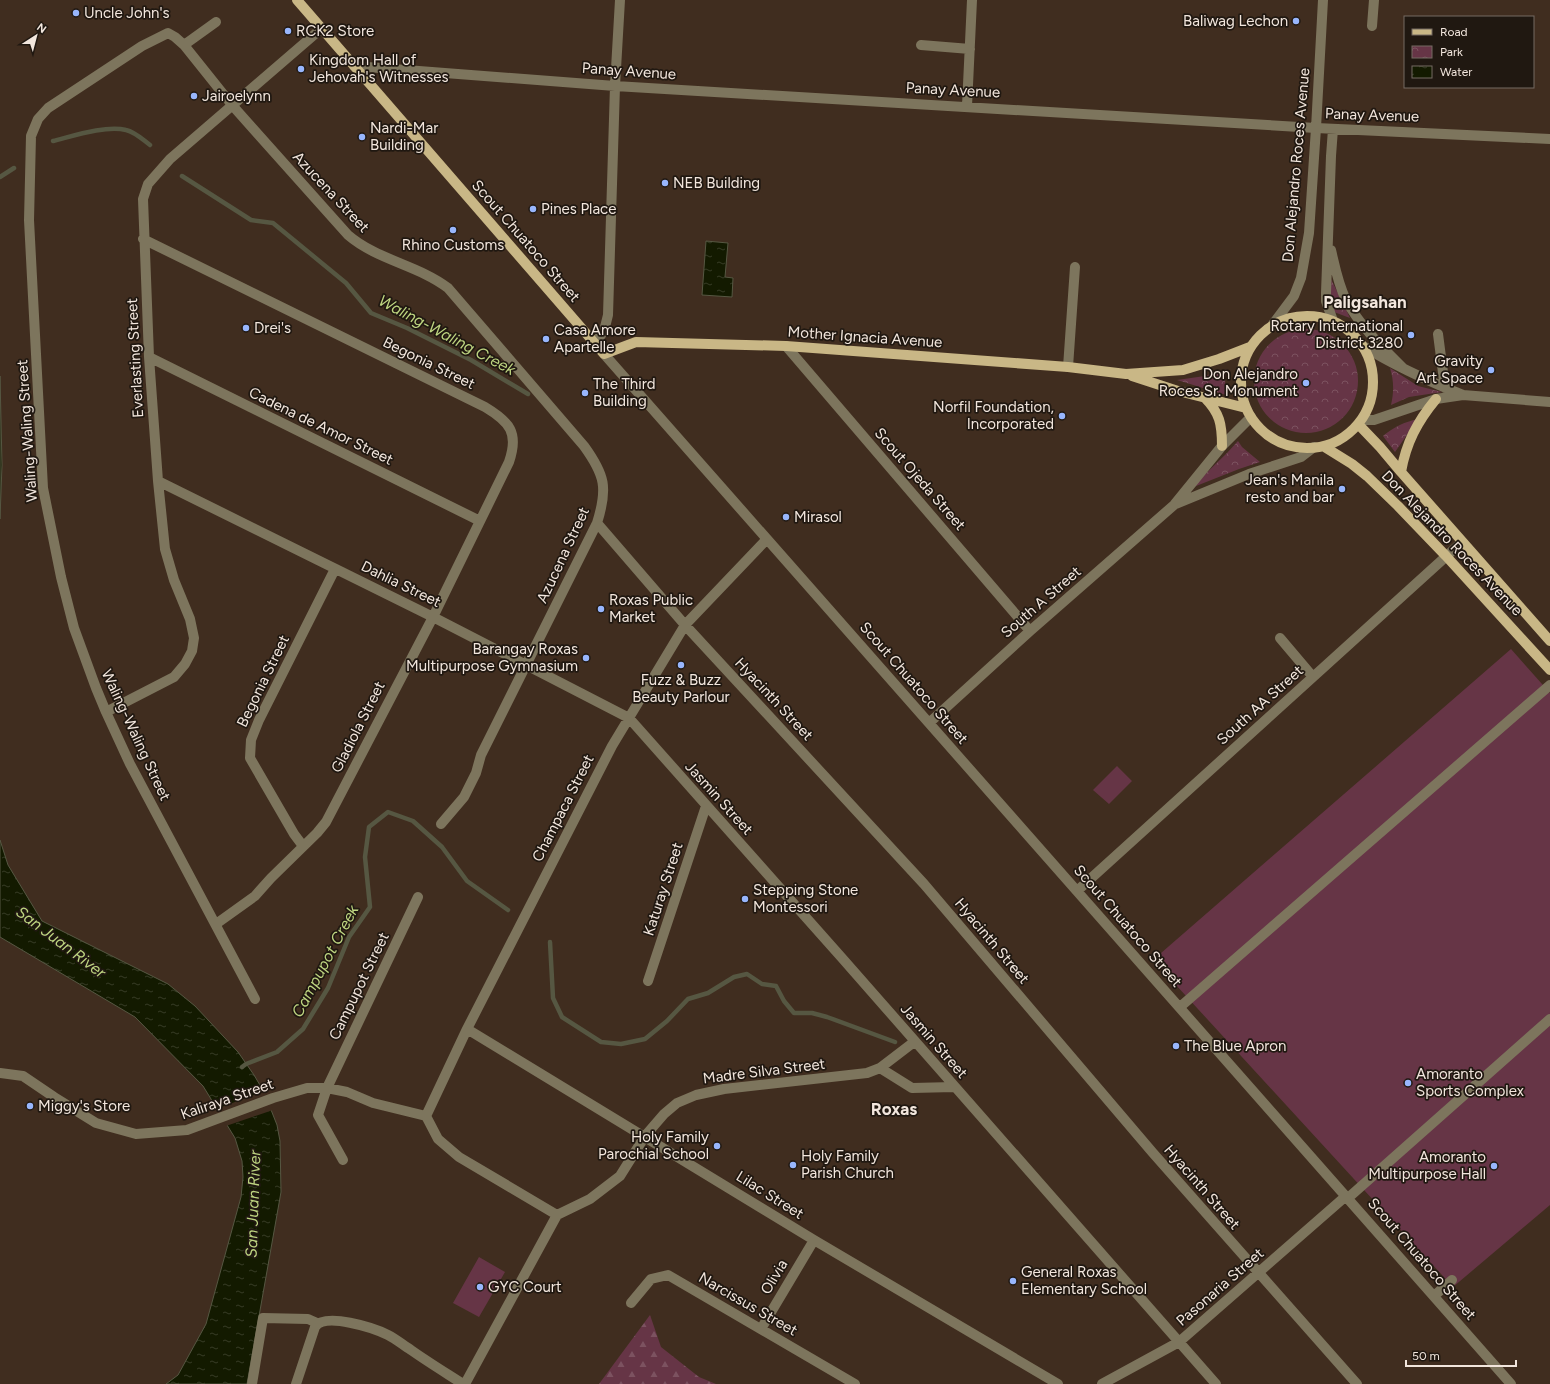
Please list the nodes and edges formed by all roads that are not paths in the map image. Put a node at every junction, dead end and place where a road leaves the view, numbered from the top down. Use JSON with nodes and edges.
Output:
{"nodes":[{"id":1,"x":297,"y":0,"type":"edge"},
{"id":2,"x":620,"y":0,"type":"edge"},
{"id":3,"x":972,"y":0,"type":"edge"},
{"id":4,"x":1323,"y":0,"type":"edge"},
{"id":5,"x":1374,"y":0,"type":"edge"},
{"id":6,"x":216,"y":22,"type":"dead end"},
{"id":7,"x":1372,"y":26,"type":"dead end"},
{"id":8,"x":322,"y":28,"type":"junction"},
{"id":9,"x":184,"y":45,"type":"junction"},
{"id":10,"x":921,"y":45,"type":"dead end"},
{"id":11,"x":970,"y":49,"type":"junction"},
{"id":12,"x":354,"y":66,"type":"junction"},
{"id":13,"x":615,"y":86,"type":"junction"},
{"id":14,"x":232,"y":105,"type":"junction"},
{"id":15,"x":968,"y":106,"type":"junction"},
{"id":16,"x":1316,"y":128,"type":"junction"},
{"id":17,"x":1334,"y":129,"type":"junction"},
{"id":18,"x":1550,"y":139,"type":"edge"},
{"id":19,"x":1328,"y":236,"type":"junction"},
{"id":20,"x":143,"y":239,"type":"junction"},
{"id":21,"x":1074,"y":267,"type":"dead end"},
{"id":22,"x":1333,"y":321,"type":"junction"},
{"id":23,"x":1273,"y":324,"type":"junction"},
{"id":24,"x":1438,"y":334,"type":"dead end"},
{"id":25,"x":594,"y":343,"type":"junction"},
{"id":26,"x":786,"y":346,"type":"junction"},
{"id":27,"x":1363,"y":346,"type":"junction"},
{"id":28,"x":1250,"y":347,"type":"junction"},
{"id":29,"x":604,"y":354,"type":"junction"},
{"id":30,"x":149,"y":357,"type":"junction"},
{"id":31,"x":1068,"y":367,"type":"junction"},
{"id":32,"x":1403,"y":368,"type":"junction"},
{"id":33,"x":1126,"y":374,"type":"junction"},
{"id":34,"x":1445,"y":388,"type":"junction"},
{"id":35,"x":1463,"y":395,"type":"junction"},
{"id":36,"x":1204,"y":397,"type":"junction"},
{"id":37,"x":1436,"y":399,"type":"junction"},
{"id":38,"x":1550,"y":402,"type":"edge"},
{"id":39,"x":1249,"y":413,"type":"junction"},
{"id":40,"x":1360,"y":422,"type":"junction"},
{"id":41,"x":1222,"y":446,"type":"junction"},
{"id":42,"x":1319,"y":447,"type":"junction"},
{"id":43,"x":1401,"y":472,"type":"junction"},
{"id":44,"x":158,"y":481,"type":"junction"},
{"id":45,"x":1174,"y":505,"type":"junction"},
{"id":46,"x":480,"y":521,"type":"junction"},
{"id":47,"x":597,"y":523,"type":"junction"},
{"id":48,"x":767,"y":539,"type":"junction"},
{"id":49,"x":1462,"y":542,"type":"junction"},
{"id":50,"x":1446,"y":556,"type":"junction"},
{"id":51,"x":335,"y":569,"type":"junction"},
{"id":52,"x":432,"y":617,"type":"junction"},
{"id":53,"x":686,"y":625,"type":"junction"},
{"id":54,"x":1030,"y":631,"type":"junction"},
{"id":55,"x":1280,"y":638,"type":"dead end"},
{"id":56,"x":1550,"y":641,"type":"edge"},
{"id":57,"x":526,"y":665,"type":"junction"},
{"id":58,"x":1550,"y":670,"type":"edge"},
{"id":59,"x":1313,"y":677,"type":"junction"},
{"id":60,"x":1550,"y":684,"type":"edge"},
{"id":61,"x":106,"y":712,"type":"junction"},
{"id":62,"x":628,"y":718,"type":"junction"},
{"id":63,"x":929,"y":723,"type":"junction"},
{"id":64,"x":706,"y":806,"type":"junction"},
{"id":65,"x":441,"y":824,"type":"dead end"},
{"id":66,"x":303,"y":846,"type":"junction"},
{"id":67,"x":1077,"y":891,"type":"junction"},
{"id":68,"x":418,"y":897,"type":"dead end"},
{"id":69,"x":216,"y":924,"type":"junction"},
{"id":70,"x":648,"y":982,"type":"dead end"},
{"id":71,"x":255,"y":999,"type":"dead end"},
{"id":72,"x":1180,"y":1007,"type":"junction"},
{"id":73,"x":1550,"y":1018,"type":"edge"},
{"id":74,"x":467,"y":1029,"type":"junction"},
{"id":75,"x":914,"y":1042,"type":"junction"},
{"id":76,"x":880,"y":1068,"type":"junction"},
{"id":77,"x":0,"y":1073,"type":"edge"},
{"id":78,"x":954,"y":1087,"type":"junction"},
{"id":79,"x":327,"y":1088,"type":"junction"},
{"id":80,"x":426,"y":1116,"type":"junction"},
{"id":81,"x":645,"y":1136,"type":"junction"},
{"id":82,"x":343,"y":1160,"type":"dead end"},
{"id":83,"x":1347,"y":1197,"type":"junction"},
{"id":84,"x":557,"y":1215,"type":"junction"},
{"id":85,"x":814,"y":1240,"type":"junction"},
{"id":86,"x":1258,"y":1273,"type":"junction"},
{"id":87,"x":1452,"y":1280,"type":"dead end"},
{"id":88,"x":1434,"y":1296,"type":"junction"},
{"id":89,"x":631,"y":1303,"type":"dead end"},
{"id":90,"x":317,"y":1323,"type":"junction"},
{"id":91,"x":760,"y":1329,"type":"junction"},
{"id":92,"x":1179,"y":1342,"type":"junction"},
{"id":93,"x":252,"y":1384,"type":"edge"},
{"id":94,"x":296,"y":1384,"type":"edge"},
{"id":95,"x":464,"y":1384,"type":"edge"},
{"id":96,"x":855,"y":1384,"type":"edge"},
{"id":97,"x":1058,"y":1384,"type":"edge"},
{"id":98,"x":1102,"y":1384,"type":"edge"},
{"id":99,"x":1216,"y":1384,"type":"edge"},
{"id":100,"x":1356,"y":1384,"type":"edge"},
{"id":101,"x":1512,"y":1384,"type":"edge"}],
"edges":[{"from":1,"to":8,"type":"main road","name":"Scout Chuatoco Street"},
{"from":2,"to":13,"type":"street"},
{"from":3,"to":11,"type":"street"},
{"from":4,"to":16,"type":"street","name":"Don Alejandro Roces Avenue"},
{"from":5,"to":7,"type":"street"},
{"from":6,"to":9,"type":"street"},
{"from":8,"to":12,"type":"main road","name":"Scout Chuatoco Street"},
{"from":8,"to":14,"type":"street","name":"Everlasting Street"},
{"from":9,"to":14,"type":"street","name":"Waling-Waling Street"},
{"from":9,"to":61,"type":"street","name":"Waling-Waling Street"},
{"from":10,"to":11,"type":"street"},
{"from":11,"to":15,"type":"street"},
{"from":12,"to":13,"type":"street","name":"Panay Avenue"},
{"from":12,"to":25,"type":"main road","name":"Scout Chuatoco Street"},
{"from":13,"to":15,"type":"street","name":"Panay Avenue"},
{"from":13,"to":25,"type":"street"},
{"from":14,"to":20,"type":"street","name":"Everlasting Street"},
{"from":14,"to":47,"type":"street","name":"Azucena Street"},
{"from":15,"to":16,"type":"street","name":"Panay Avenue"},
{"from":16,"to":17,"type":"street","name":"Panay Avenue"},
{"from":16,"to":23,"type":"street","name":"Don Alejandro Roces Avenue"},
{"from":17,"to":18,"type":"street","name":"Panay Avenue"},
{"from":17,"to":19,"type":"street"},
{"from":19,"to":22,"type":"street"},
{"from":19,"to":32,"type":"street"},
{"from":20,"to":30,"type":"street","name":"Everlasting Street"},
{"from":20,"to":46,"type":"street","name":"Begonia Street"},
{"from":21,"to":31,"type":"street"},
{"from":22,"to":23,"type":"main road"},
{"from":22,"to":27,"type":"main road"},
{"from":23,"to":28,"type":"main road"},
{"from":24,"to":34,"type":"street"},
{"from":25,"to":29,"type":"main road","name":"Scout Chuatoco Street"},
{"from":26,"to":29,"type":"main road","name":"Mother Ignacia Avenue"},
{"from":26,"to":31,"type":"main road","name":"Mother Ignacia Avenue"},
{"from":26,"to":54,"type":"street","name":"Scout Ojeda Street"},
{"from":27,"to":32,"type":"street"},
{"from":27,"to":40,"type":"main road"},
{"from":28,"to":33,"type":"main road","name":"Mother Ignacia Avenue"},
{"from":28,"to":39,"type":"main road"},
{"from":29,"to":48,"type":"street","name":"Scout Chuatoco Street"},
{"from":30,"to":44,"type":"street","name":"Everlasting Street"},
{"from":30,"to":46,"type":"street","name":"Cadena de Amor Street"},
{"from":31,"to":33,"type":"main road","name":"Mother Ignacia Avenue"},
{"from":32,"to":34,"type":"street"},
{"from":33,"to":36,"type":"main road","name":"Mother Ignacia Avenue"},
{"from":34,"to":35,"type":"street"},
{"from":35,"to":37,"type":"street"},
{"from":35,"to":38,"type":"street"},
{"from":36,"to":39,"type":"main road","name":"Mother Ignacia Avenue"},
{"from":36,"to":41,"type":"main road"},
{"from":37,"to":40,"type":"street"},
{"from":37,"to":43,"type":"main road"},
{"from":39,"to":41,"type":"street","name":"South A Street"},
{"from":39,"to":42,"type":"main road"},
{"from":40,"to":42,"type":"main road"},
{"from":40,"to":43,"type":"main road","name":"Don Alejandro Roces Avenue"},
{"from":41,"to":45,"type":"street","name":"South A Street"},
{"from":42,"to":45,"type":"street","name":"South A Street"},
{"from":42,"to":50,"type":"main road","name":"Don Alejandro Roces Avenue"},
{"from":43,"to":49,"type":"main road","name":"Don Alejandro Roces Avenue"},
{"from":44,"to":51,"type":"street","name":"Dahlia Street"},
{"from":44,"to":61,"type":"street","name":"Everlasting Street"},
{"from":45,"to":54,"type":"street","name":"South A Street"},
{"from":46,"to":52,"type":"street","name":"Begonia Street"},
{"from":47,"to":53,"type":"street","name":"Hyacinth Street"},
{"from":47,"to":57,"type":"street","name":"Azucena Street"},
{"from":48,"to":53,"type":"street","name":"Champaca Street"},
{"from":48,"to":63,"type":"street","name":"Scout Chuatoco Street"},
{"from":49,"to":50,"type":"street","name":"South AA Street"},
{"from":49,"to":56,"type":"main road","name":"Don Alejandro Roces Avenue"},
{"from":50,"to":58,"type":"main road","name":"Don Alejandro Roces Avenue"},
{"from":50,"to":59,"type":"street","name":"South AA Street"},
{"from":51,"to":52,"type":"street","name":"Dahlia Street"},
{"from":51,"to":66,"type":"street","name":"Begonia Street"},
{"from":52,"to":57,"type":"street","name":"Dahlia Street"},
{"from":52,"to":66,"type":"street","name":"Gladiola Street"},
{"from":53,"to":62,"type":"street","name":"Champaca Street"},
{"from":53,"to":86,"type":"street","name":"Hyacinth Street"},
{"from":54,"to":63,"type":"street","name":"South A Street"},
{"from":55,"to":59,"type":"street"},
{"from":57,"to":62,"type":"street","name":"Dahlia Street"},
{"from":57,"to":65,"type":"street","name":"Azucena Street"},
{"from":59,"to":67,"type":"street","name":"South AA Street"},
{"from":60,"to":72,"type":"street"},
{"from":61,"to":69,"type":"street","name":"Waling-Waling Street"},
{"from":62,"to":64,"type":"street","name":"Jasmin Street"},
{"from":62,"to":74,"type":"street","name":"Champaca Street"},
{"from":63,"to":67,"type":"street","name":"Scout Chuatoco Street"},
{"from":64,"to":70,"type":"street","name":"Katuray Street"},
{"from":64,"to":75,"type":"street","name":"Jasmin Street"},
{"from":66,"to":69,"type":"street","name":"Gladiola Street"},
{"from":67,"to":72,"type":"street","name":"Scout Chuatoco Street"},
{"from":68,"to":79,"type":"street","name":"Campupot Street"},
{"from":69,"to":71,"type":"street","name":"Waling-Waling Street"},
{"from":72,"to":83,"type":"street","name":"Scout Chuatoco Street"},
{"from":73,"to":83,"type":"street","name":"Pasonaria Street"},
{"from":74,"to":80,"type":"street","name":"Champaca Street"},
{"from":74,"to":81,"type":"street","name":"Lilac Street"},
{"from":75,"to":76,"type":"street","name":"Madre Silva Street"},
{"from":75,"to":78,"type":"street","name":"Jasmin Street"},
{"from":76,"to":78,"type":"street"},
{"from":76,"to":81,"type":"street","name":"Madre Silva Street"},
{"from":77,"to":79,"type":"street","name":"Kaliraya Street"},
{"from":78,"to":92,"type":"street","name":"Jasmin Street"},
{"from":79,"to":80,"type":"street","name":"Kaliraya Street"},
{"from":79,"to":82,"type":"street","name":"Campupot Street"},
{"from":80,"to":84,"type":"street"},
{"from":81,"to":84,"type":"street","name":"Madre Silva Street"},
{"from":81,"to":85,"type":"street","name":"Lilac Street"},
{"from":83,"to":86,"type":"street","name":"Pasonaria Street"},
{"from":83,"to":88,"type":"street","name":"Scout Chuatoco Street"},
{"from":84,"to":95,"type":"street"},
{"from":85,"to":91,"type":"street","name":"Olivia"},
{"from":85,"to":97,"type":"street","name":"Lilac Street"},
{"from":86,"to":92,"type":"street","name":"Pasonaria Street"},
{"from":86,"to":100,"type":"street","name":"Hyacinth Street"},
{"from":87,"to":88,"type":"street"},
{"from":88,"to":101,"type":"street","name":"Scout Chuatoco Street"},
{"from":89,"to":91,"type":"street","name":"Narcissus Street"},
{"from":90,"to":93,"type":"street"},
{"from":90,"to":94,"type":"street"},
{"from":90,"to":95,"type":"street"},
{"from":91,"to":96,"type":"street","name":"Narcissus Street"},
{"from":92,"to":98,"type":"street","name":"Pasonaria Street"},
{"from":92,"to":99,"type":"street","name":"Jasmin Street"}]}
